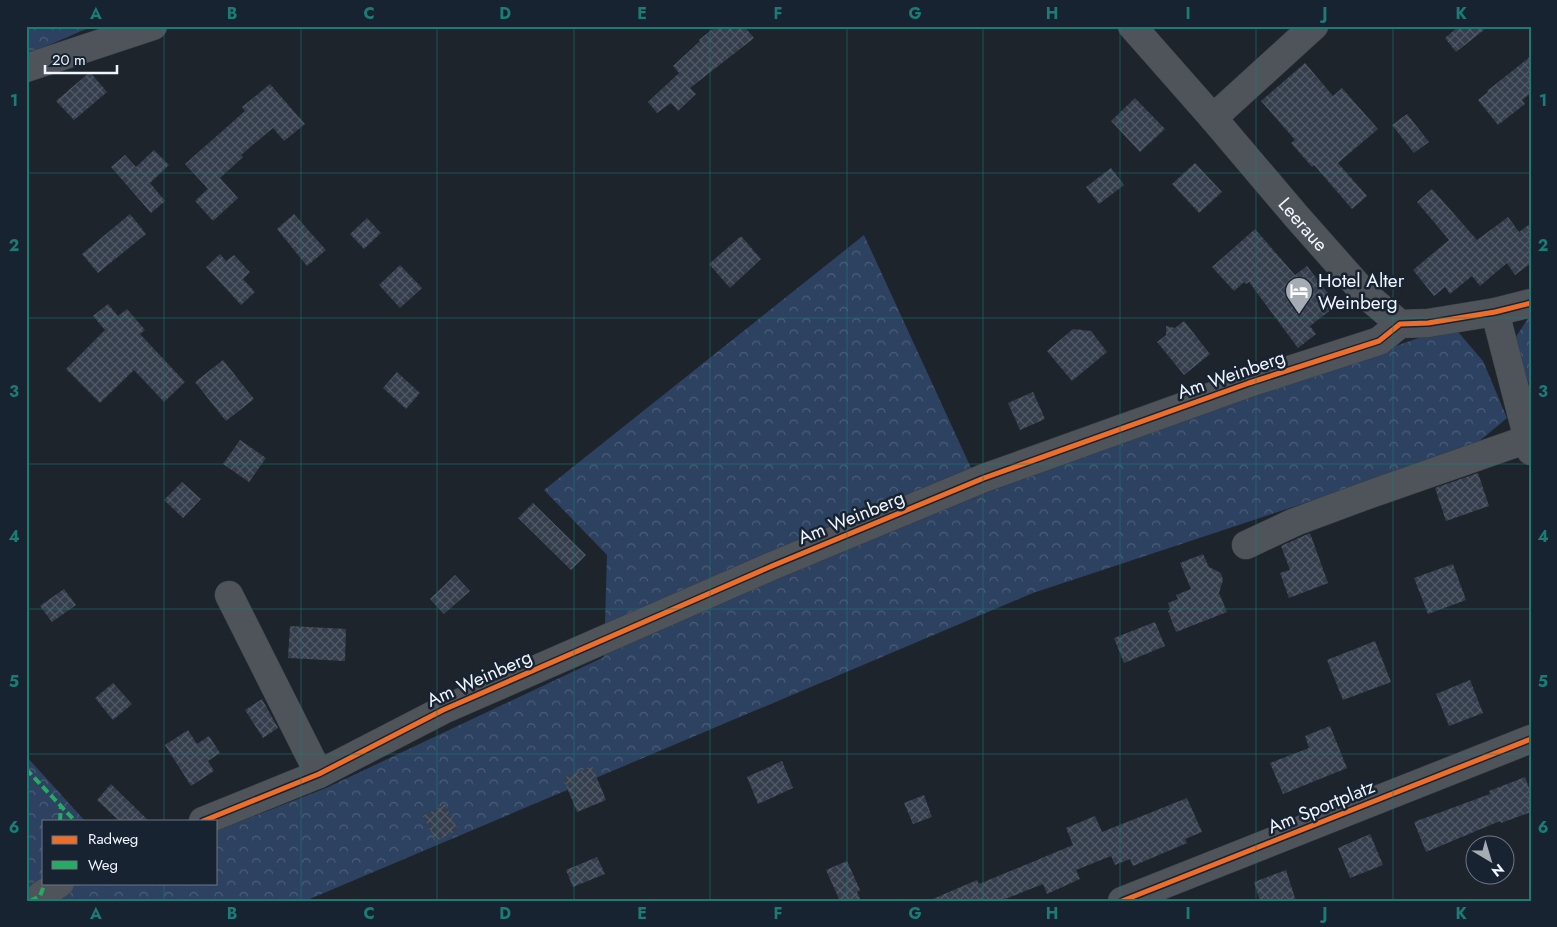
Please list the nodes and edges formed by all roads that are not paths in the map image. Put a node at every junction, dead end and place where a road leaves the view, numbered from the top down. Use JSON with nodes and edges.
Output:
{"nodes":[{"id":1,"x":153,"y":26,"type":"edge"},
{"id":2,"x":1132,"y":26,"type":"edge"},
{"id":3,"x":1314,"y":26,"type":"edge"},
{"id":4,"x":26,"y":68,"type":"edge"},
{"id":5,"x":1213,"y":118,"type":"junction"},
{"id":6,"x":1531,"y":302,"type":"edge"},
{"id":7,"x":1495,"y":312,"type":"junction"},
{"id":8,"x":1400,"y":324,"type":"junction"},
{"id":9,"x":1529,"y":445,"type":"edge"},
{"id":10,"x":1246,"y":544,"type":"dead end"},
{"id":11,"x":229,"y":595,"type":"dead end"},
{"id":12,"x":1531,"y":739,"type":"edge"},
{"id":13,"x":319,"y":774,"type":"junction"},
{"id":14,"x":205,"y":820,"type":"edge"},
{"id":15,"x":58,"y":884,"type":"edge"},
{"id":16,"x":38,"y":901,"type":"edge"},
{"id":17,"x":1122,"y":901,"type":"edge"}],
"edges":[{"from":1,"to":4,"type":"street"},
{"from":2,"to":5,"type":"street","name":"Leeraue"},
{"from":3,"to":5,"type":"street"},
{"from":5,"to":8,"type":"street","name":"Leeraue"},
{"from":6,"to":7,"type":"street"},
{"from":7,"to":8,"type":"street"},
{"from":7,"to":9,"type":"street"},
{"from":8,"to":13,"type":"street","name":"Am Weinberg"},
{"from":9,"to":10,"type":"street"},
{"from":11,"to":13,"type":"street"},
{"from":12,"to":17,"type":"street","name":"Am Sportplatz"},
{"from":13,"to":14,"type":"street","name":"Am Weinberg"},
{"from":15,"to":16,"type":"street"}]}
